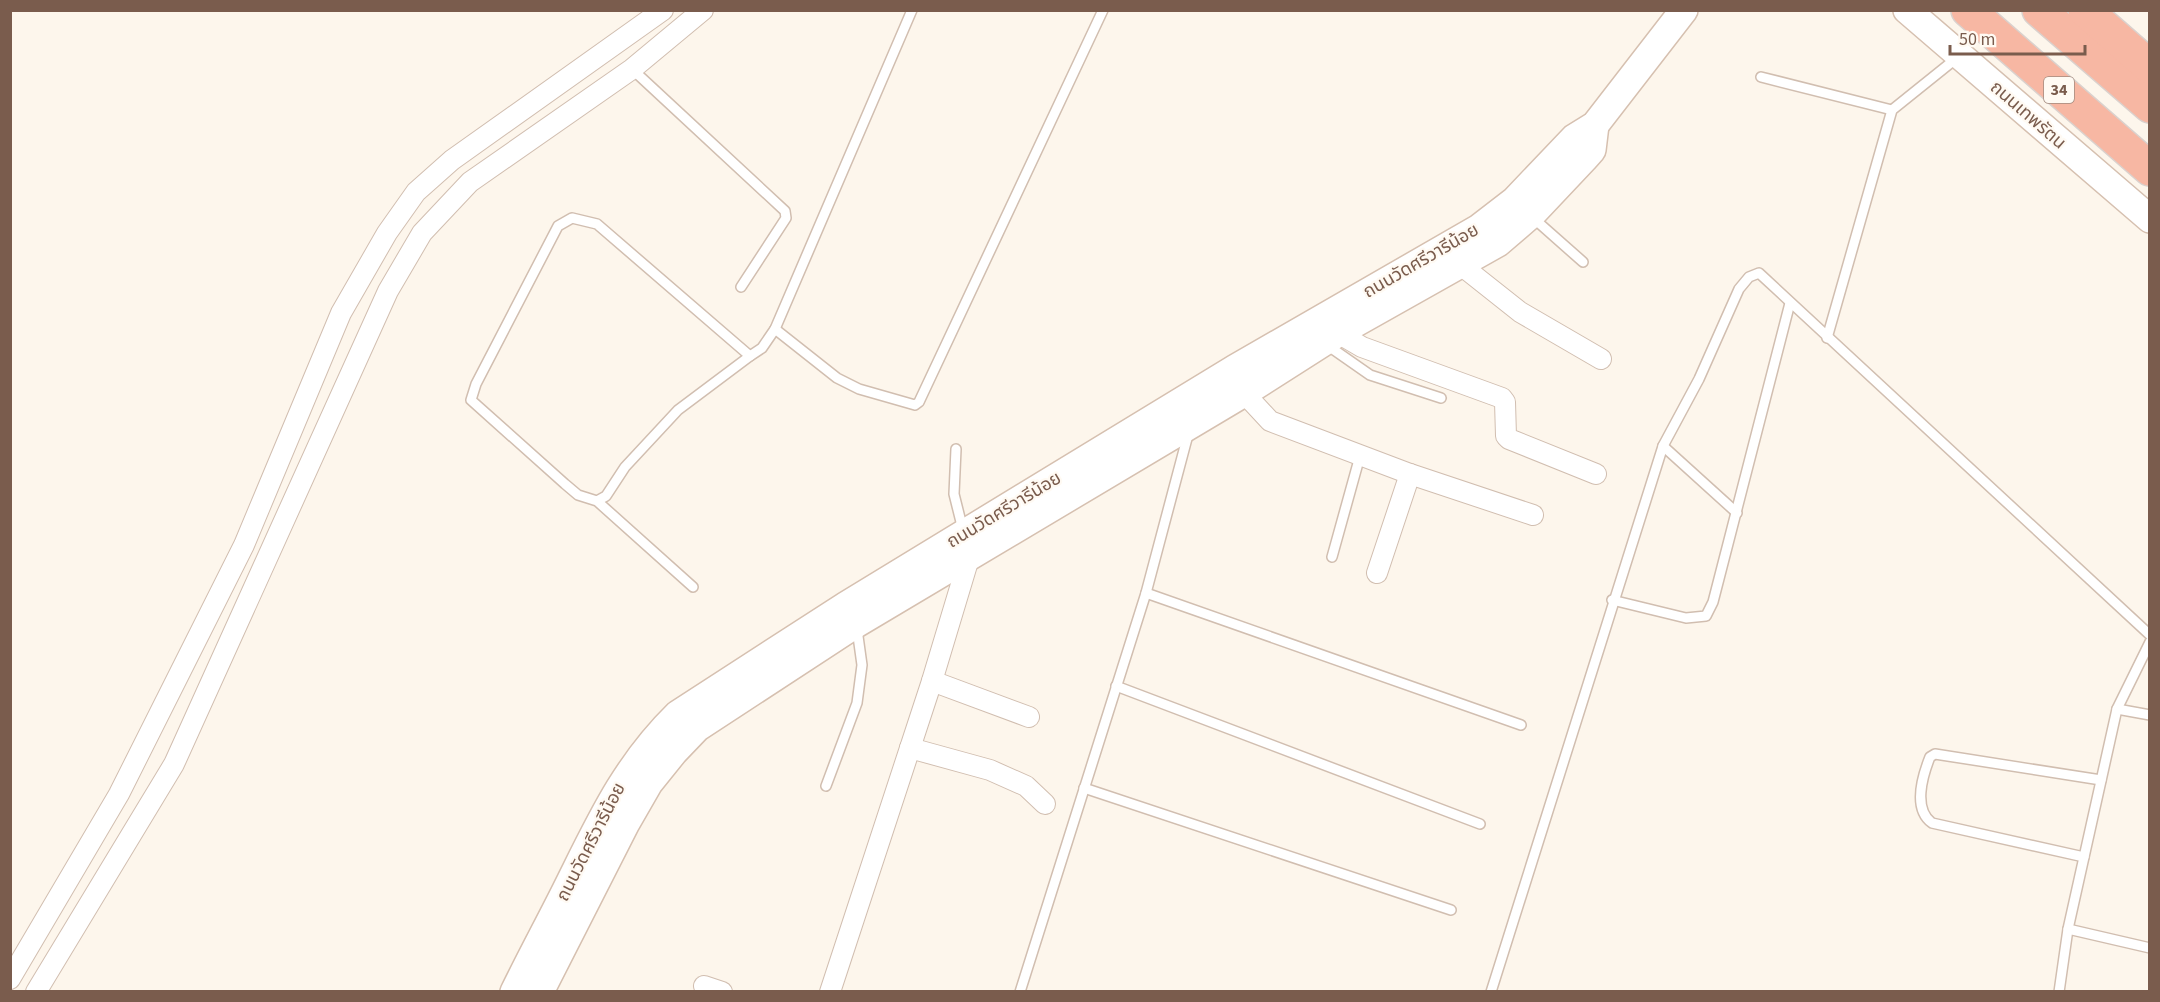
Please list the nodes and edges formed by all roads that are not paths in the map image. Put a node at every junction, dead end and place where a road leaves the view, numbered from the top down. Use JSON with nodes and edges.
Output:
{"nodes":[{"id":1,"x":663,"y":10,"type":"edge"},
{"id":2,"x":703,"y":10,"type":"edge"},
{"id":3,"x":912,"y":10,"type":"edge"},
{"id":4,"x":1103,"y":10,"type":"edge"},
{"id":5,"x":1683,"y":10,"type":"edge"},
{"id":6,"x":1907,"y":10,"type":"edge"},
{"id":7,"x":1968,"y":10,"type":"edge"},
{"id":8,"x":1996,"y":10,"type":"edge"},
{"id":9,"x":2039,"y":10,"type":"edge"},
{"id":10,"x":2085,"y":10,"type":"edge"},
{"id":11,"x":1960,"y":56,"type":"junction"},
{"id":12,"x":2150,"y":67,"type":"edge"},
{"id":13,"x":632,"y":69,"type":"junction"},
{"id":14,"x":1761,"y":77,"type":"dead end"},
{"id":15,"x":2150,"y":106,"type":"edge"},
{"id":16,"x":1892,"y":110,"type":"junction"},
{"id":17,"x":1595,"y":126,"type":"junction"},
{"id":18,"x":2150,"y":144,"type":"edge"},
{"id":19,"x":2150,"y":169,"type":"edge"},
{"id":20,"x":1530,"y":215,"type":"junction"},
{"id":21,"x":2150,"y":219,"type":"edge"},
{"id":22,"x":1583,"y":262,"type":"dead end"},
{"id":23,"x":1462,"y":266,"type":"junction"},
{"id":24,"x":741,"y":287,"type":"dead end"},
{"id":25,"x":1790,"y":303,"type":"junction"},
{"id":26,"x":775,"y":329,"type":"junction"},
{"id":27,"x":1331,"y":338,"type":"junction"},
{"id":28,"x":1827,"y":338,"type":"junction"},
{"id":29,"x":750,"y":356,"type":"junction"},
{"id":30,"x":1601,"y":358,"type":"dead end"},
{"id":31,"x":1244,"y":393,"type":"junction"},
{"id":32,"x":1441,"y":398,"type":"dead end"},
{"id":33,"x":1191,"y":424,"type":"junction"},
{"id":34,"x":1663,"y":446,"type":"junction"},
{"id":35,"x":956,"y":449,"type":"dead end"},
{"id":36,"x":1360,"y":456,"type":"junction"},
{"id":37,"x":1410,"y":474,"type":"junction"},
{"id":38,"x":1596,"y":474,"type":"dead end"},
{"id":39,"x":597,"y":501,"type":"junction"},
{"id":40,"x":1737,"y":513,"type":"junction"},
{"id":41,"x":1533,"y":516,"type":"dead end"},
{"id":42,"x":244,"y":545,"type":"junction"},
{"id":43,"x":966,"y":547,"type":"junction"},
{"id":44,"x":269,"y":557,"type":"junction"},
{"id":45,"x":1332,"y":557,"type":"dead end"},
{"id":46,"x":1377,"y":573,"type":"dead end"},
{"id":47,"x":693,"y":586,"type":"dead end"},
{"id":48,"x":1146,"y":593,"type":"junction"},
{"id":49,"x":1612,"y":600,"type":"junction"},
{"id":50,"x":856,"y":624,"type":"junction"},
{"id":51,"x":2150,"y":635,"type":"edge"},
{"id":52,"x":2150,"y":642,"type":"edge"},
{"id":53,"x":932,"y":681,"type":"junction"},
{"id":54,"x":1116,"y":686,"type":"junction"},
{"id":55,"x":2117,"y":709,"type":"junction"},
{"id":56,"x":2150,"y":715,"type":"edge"},
{"id":57,"x":1029,"y":717,"type":"dead end"},
{"id":58,"x":1521,"y":725,"type":"dead end"},
{"id":59,"x":910,"y":748,"type":"junction"},
{"id":60,"x":2101,"y":780,"type":"junction"},
{"id":61,"x":826,"y":786,"type":"dead end"},
{"id":62,"x":1084,"y":788,"type":"junction"},
{"id":63,"x":1045,"y":804,"type":"dead end"},
{"id":64,"x":1480,"y":824,"type":"dead end"},
{"id":65,"x":2084,"y":857,"type":"junction"},
{"id":66,"x":1451,"y":910,"type":"dead end"},
{"id":67,"x":2068,"y":929,"type":"junction"},
{"id":68,"x":2150,"y":948,"type":"edge"},
{"id":69,"x":10,"y":979,"type":"edge"},
{"id":70,"x":36,"y":992,"type":"edge"},
{"id":71,"x":514,"y":992,"type":"edge"},
{"id":72,"x":540,"y":992,"type":"edge"},
{"id":73,"x":830,"y":992,"type":"edge"},
{"id":74,"x":1020,"y":992,"type":"edge"},
{"id":75,"x":1491,"y":992,"type":"edge"},
{"id":76,"x":2059,"y":992,"type":"edge"}],
"edges":[{"from":1,"to":42,"type":"street"},
{"from":2,"to":13,"type":"street"},
{"from":3,"to":26,"type":"lane"},
{"from":4,"to":26,"type":"lane"},
{"from":5,"to":17,"type":"main road","name":"ถนนวัดศรีวารีน้อย"},
{"from":6,"to":11,"type":"main road","name":"ถนนเทพรัตน","number":"34"},
{"from":7,"to":19,"type":"highway","number":"34"},
{"from":8,"to":18,"type":"highway"},
{"from":9,"to":15,"type":"highway"},
{"from":10,"to":12,"type":"highway"},
{"from":11,"to":16,"type":"lane"},
{"from":11,"to":21,"type":"main road","name":"ถนนเทพรัตน","number":"34"},
{"from":13,"to":24,"type":"lane"},
{"from":13,"to":44,"type":"street"},
{"from":14,"to":16,"type":"lane"},
{"from":16,"to":28,"type":"lane"},
{"from":17,"to":20,"type":"main road","name":"ถนนวัดศรีวารีน้อย"},
{"from":17,"to":43,"type":"main road","name":"ถนนวัดศรีวารีน้อย"},
{"from":20,"to":22,"type":"lane"},
{"from":20,"to":23,"type":"main road","name":"ถนนวัดศรีวารีน้อย"},
{"from":23,"to":27,"type":"main road","name":"ถนนวัดศรีวารีน้อย"},
{"from":23,"to":30,"type":"street"},
{"from":25,"to":28,"type":"lane"},
{"from":25,"to":34,"type":"lane"},
{"from":25,"to":40,"type":"lane"},
{"from":26,"to":29,"type":"lane"},
{"from":27,"to":31,"type":"main road","name":"ถนนวัดศรีวารีน้อย"},
{"from":27,"to":32,"type":"lane"},
{"from":27,"to":38,"type":"street"},
{"from":28,"to":51,"type":"lane"},
{"from":29,"to":39,"type":"lane"},
{"from":29,"to":39,"type":"lane"},
{"from":31,"to":33,"type":"main road","name":"ถนนวัดศรีวารีน้อย"},
{"from":31,"to":36,"type":"street"},
{"from":33,"to":43,"type":"main road","name":"ถนนวัดศรีวารีน้อย"},
{"from":33,"to":48,"type":"lane"},
{"from":34,"to":40,"type":"lane"},
{"from":34,"to":49,"type":"lane"},
{"from":35,"to":43,"type":"lane"},
{"from":36,"to":37,"type":"street"},
{"from":36,"to":45,"type":"lane"},
{"from":37,"to":41,"type":"street"},
{"from":37,"to":46,"type":"street"},
{"from":39,"to":47,"type":"lane"},
{"from":40,"to":49,"type":"lane"},
{"from":42,"to":44,"type":"street"},
{"from":42,"to":69,"type":"street"},
{"from":43,"to":50,"type":"main road","name":"ถนนวัดศรีวารีน้อย"},
{"from":43,"to":53,"type":"street"},
{"from":43,"to":71,"type":"main road","name":"ถนนวัดศรีวารีน้อย"},
{"from":44,"to":70,"type":"street"},
{"from":48,"to":54,"type":"lane"},
{"from":48,"to":58,"type":"lane"},
{"from":49,"to":75,"type":"lane"},
{"from":50,"to":61,"type":"lane"},
{"from":50,"to":72,"type":"main road","name":"ถนนวัดศรีวารีน้อย"},
{"from":52,"to":55,"type":"lane"},
{"from":53,"to":57,"type":"street"},
{"from":53,"to":59,"type":"street"},
{"from":54,"to":62,"type":"lane"},
{"from":54,"to":64,"type":"lane"},
{"from":55,"to":56,"type":"lane"},
{"from":55,"to":60,"type":"lane"},
{"from":59,"to":63,"type":"street"},
{"from":59,"to":73,"type":"street"},
{"from":60,"to":65,"type":"lane"},
{"from":60,"to":65,"type":"lane"},
{"from":62,"to":66,"type":"lane"},
{"from":62,"to":74,"type":"lane"},
{"from":65,"to":67,"type":"lane"},
{"from":67,"to":68,"type":"lane"},
{"from":67,"to":76,"type":"lane"}]}
